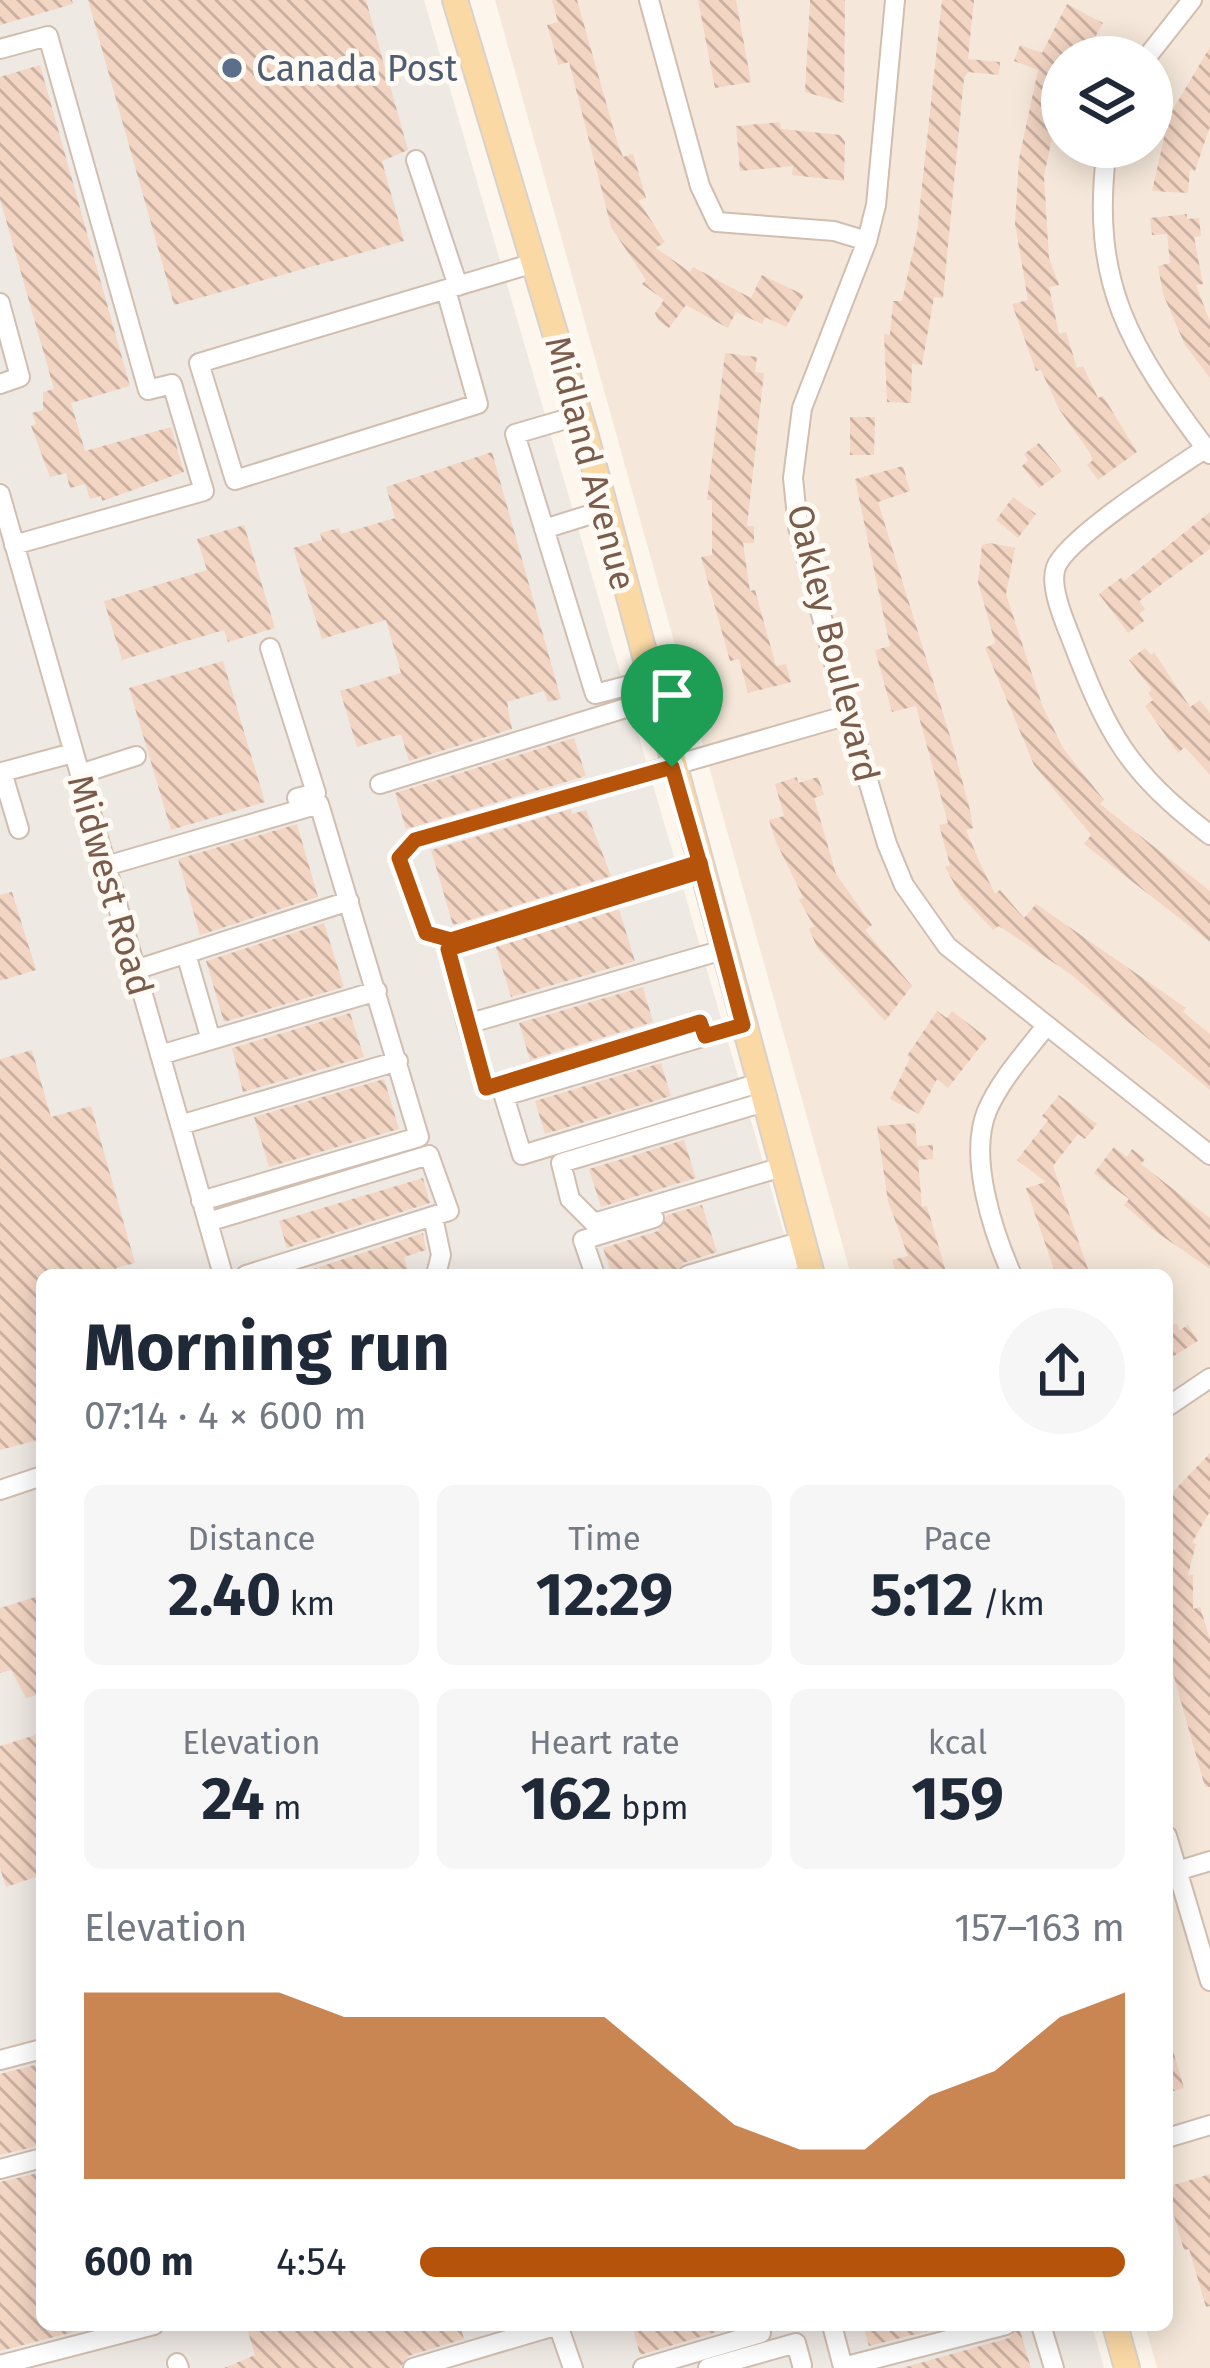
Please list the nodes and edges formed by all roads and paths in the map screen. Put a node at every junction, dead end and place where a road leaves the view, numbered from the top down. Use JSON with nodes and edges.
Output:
{"nodes":[{"id":1,"x":455,"y":0,"type":"edge"},
{"id":2,"x":649,"y":0,"type":"edge"},
{"id":3,"x":895,"y":0,"type":"edge"},
{"id":4,"x":1192,"y":0,"type":"edge"},
{"id":5,"x":1164,"y":36,"type":"edge"},
{"id":6,"x":0,"y":50,"type":"edge"},
{"id":7,"x":416,"y":160,"type":"dead end"},
{"id":8,"x":1105,"y":168,"type":"edge"},
{"id":9,"x":867,"y":241,"type":"junction"},
{"id":10,"x":534,"y":263,"type":"junction"},
{"id":11,"x":452,"y":288,"type":"junction"},
{"id":12,"x":0,"y":303,"type":"edge"},
{"id":13,"x":0,"y":384,"type":"edge"},
{"id":14,"x":580,"y":415,"type":"junction"},
{"id":15,"x":1208,"y":451,"type":"edge"},
{"id":16,"x":235,"y":480,"type":"junction"},
{"id":17,"x":204,"y":490,"type":"junction"},
{"id":18,"x":0,"y":494,"type":"edge"},
{"id":19,"x":605,"y":510,"type":"junction"},
{"id":20,"x":544,"y":530,"type":"junction"},
{"id":21,"x":14,"y":545,"type":"junction"},
{"id":22,"x":270,"y":648,"type":"dead end"},
{"id":23,"x":652,"y":689,"type":"junction"},
{"id":24,"x":848,"y":715,"type":"junction"},
{"id":25,"x":73,"y":752,"type":"junction"},
{"id":26,"x":136,"y":757,"type":"dead end"},
{"id":27,"x":672,"y":767,"type":"junction"},
{"id":28,"x":80,"y":774,"type":"junction"},
{"id":29,"x":380,"y":784,"type":"dead end"},
{"id":30,"x":19,"y":829,"type":"dead end"},
{"id":31,"x":1210,"y":836,"type":"edge"},
{"id":32,"x":153,"y":846,"type":"junction"},
{"id":33,"x":104,"y":860,"type":"junction"},
{"id":34,"x":701,"y":867,"type":"junction"},
{"id":35,"x":349,"y":901,"type":"junction"},
{"id":36,"x":722,"y":950,"type":"junction"},
{"id":37,"x":186,"y":954,"type":"junction"},
{"id":38,"x":135,"y":970,"type":"junction"},
{"id":39,"x":377,"y":991,"type":"junction"},
{"id":40,"x":467,"y":1024,"type":"junction"},
{"id":41,"x":743,"y":1025,"type":"junction"},
{"id":42,"x":1046,"y":1026,"type":"junction"},
{"id":43,"x":705,"y":1036,"type":"junction"},
{"id":44,"x":211,"y":1040,"type":"junction"},
{"id":45,"x":160,"y":1055,"type":"junction"},
{"id":46,"x":398,"y":1061,"type":"junction"},
{"id":47,"x":762,"y":1092,"type":"junction"},
{"id":48,"x":180,"y":1125,"type":"junction"},
{"id":49,"x":1210,"y":1155,"type":"edge"},
{"id":50,"x":784,"y":1173,"type":"junction"},
{"id":51,"x":226,"y":1194,"type":"junction"},
{"id":52,"x":201,"y":1201,"type":"junction"},
{"id":53,"x":233,"y":1215,"type":"junction"},
{"id":54,"x":434,"y":1216,"type":"junction"},
{"id":55,"x":208,"y":1222,"type":"junction"},
{"id":56,"x":807,"y":1257,"type":"edge"},
{"id":57,"x":221,"y":1269,"type":"edge"},
{"id":58,"x":265,"y":1269,"type":"edge"},
{"id":59,"x":438,"y":1269,"type":"edge"},
{"id":60,"x":593,"y":1269,"type":"edge"},
{"id":61,"x":728,"y":1269,"type":"edge"},
{"id":62,"x":762,"y":1269,"type":"edge"},
{"id":63,"x":1010,"y":1269,"type":"edge"},
{"id":64,"x":1210,"y":1378,"type":"edge"},
{"id":65,"x":1173,"y":1402,"type":"edge"},
{"id":66,"x":36,"y":1478,"type":"edge"},
{"id":67,"x":0,"y":1490,"type":"edge"},
{"id":68,"x":1173,"y":1857,"type":"edge"},
{"id":69,"x":1210,"y":1862,"type":"edge"},
{"id":70,"x":1177,"y":1871,"type":"junction"},
{"id":71,"x":1210,"y":1981,"type":"edge"},
{"id":72,"x":36,"y":2051,"type":"edge"},
{"id":73,"x":0,"y":2060,"type":"edge"},
{"id":74,"x":1210,"y":2125,"type":"edge"},
{"id":75,"x":1173,"y":2136,"type":"edge"},
{"id":76,"x":36,"y":2160,"type":"edge"},
{"id":77,"x":0,"y":2169,"type":"edge"},
{"id":78,"x":131,"y":2331,"type":"edge"},
{"id":79,"x":486,"y":2331,"type":"edge"},
{"id":80,"x":544,"y":2331,"type":"edge"},
{"id":81,"x":559,"y":2331,"type":"edge"},
{"id":82,"x":760,"y":2331,"type":"edge"},
{"id":83,"x":833,"y":2331,"type":"edge"},
{"id":84,"x":983,"y":2331,"type":"edge"},
{"id":85,"x":1043,"y":2331,"type":"edge"},
{"id":86,"x":1117,"y":2331,"type":"edge"},
{"id":87,"x":491,"y":2346,"type":"junction"},
{"id":88,"x":0,"y":2365,"type":"edge"},
{"id":89,"x":802,"y":2365,"type":"dead end"},
{"id":90,"x":413,"y":2368,"type":"edge"},
{"id":91,"x":573,"y":2368,"type":"edge"},
{"id":92,"x":643,"y":2368,"type":"edge"},
{"id":93,"x":708,"y":2368,"type":"edge"},
{"id":94,"x":1054,"y":2368,"type":"edge"},
{"id":95,"x":1126,"y":2368,"type":"edge"}],
"edges":[{"from":1,"to":10,"type":"main road","name":"Midland Avenue"},
{"from":2,"to":9,"type":"street"},
{"from":3,"to":9,"type":"street","name":"Oakley Boulevard"},
{"from":4,"to":5,"type":"street"},
{"from":6,"to":17,"type":"street"},
{"from":7,"to":11,"type":"street"},
{"from":8,"to":15,"type":"street"},
{"from":9,"to":24,"type":"street","name":"Oakley Boulevard"},
{"from":10,"to":11,"type":"street"},
{"from":10,"to":14,"type":"main road","name":"Midland Avenue"},
{"from":11,"to":16,"type":"street"},
{"from":11,"to":16,"type":"street"},
{"from":12,"to":13,"type":"street"},
{"from":14,"to":19,"type":"main road","name":"Midland Avenue"},
{"from":14,"to":20,"type":"street"},
{"from":15,"to":31,"type":"street"},
{"from":16,"to":17,"type":"street"},
{"from":17,"to":21,"type":"street"},
{"from":18,"to":21,"type":"street","name":"Midwest Road"},
{"from":19,"to":20,"type":"street"},
{"from":19,"to":23,"type":"main road","name":"Midland Avenue"},
{"from":20,"to":23,"type":"street"},
{"from":21,"to":25,"type":"street","name":"Midwest Road"},
{"from":22,"to":32,"type":"street"},
{"from":23,"to":27,"type":"main road","name":"Midland Avenue"},
{"from":23,"to":29,"type":"street"},
{"from":24,"to":27,"type":"street"},
{"from":24,"to":42,"type":"street","name":"Oakley Boulevard"},
{"from":25,"to":28,"type":"street","name":"Midwest Road"},
{"from":25,"to":30,"type":"street"},
{"from":26,"to":28,"type":"street"},
{"from":27,"to":34,"type":"main road","name":"Midland Avenue"},
{"from":27,"to":34,"type":"street"},
{"from":28,"to":33,"type":"street","name":"Midwest Road"},
{"from":32,"to":33,"type":"street"},
{"from":32,"to":35,"type":"street"},
{"from":33,"to":38,"type":"street","name":"Midwest Road"},
{"from":34,"to":36,"type":"main road","name":"Midland Avenue"},
{"from":34,"to":40,"type":"street"},
{"from":35,"to":37,"type":"street"},
{"from":35,"to":39,"type":"street"},
{"from":36,"to":40,"type":"street"},
{"from":36,"to":41,"type":"main road","name":"Midland Avenue"},
{"from":37,"to":38,"type":"street"},
{"from":37,"to":44,"type":"street"},
{"from":38,"to":45,"type":"street","name":"Midwest Road"},
{"from":39,"to":44,"type":"street"},
{"from":39,"to":46,"type":"street"},
{"from":40,"to":43,"type":"street"},
{"from":41,"to":43,"type":"street"},
{"from":41,"to":47,"type":"main road","name":"Midland Avenue"},
{"from":42,"to":49,"type":"street","name":"Oakley Boulevard"},
{"from":42,"to":63,"type":"street"},
{"from":43,"to":47,"type":"street"},
{"from":44,"to":45,"type":"street"},
{"from":45,"to":48,"type":"street","name":"Midwest Road"},
{"from":46,"to":48,"type":"street"},
{"from":46,"to":51,"type":"street"},
{"from":47,"to":50,"type":"main road","name":"Midland Avenue"},
{"from":47,"to":50,"type":"street"},
{"from":48,"to":52,"type":"street","name":"Midwest Road"},
{"from":50,"to":56,"type":"main road","name":"Midland Avenue"},
{"from":50,"to":60,"type":"street"},
{"from":51,"to":52,"type":"street"},
{"from":51,"to":53,"type":"street"},
{"from":52,"to":55,"type":"street","name":"Midwest Road"},
{"from":53,"to":54,"type":"street"},
{"from":53,"to":55,"type":"street"},
{"from":54,"to":58,"type":"street"},
{"from":54,"to":59,"type":"street"},
{"from":55,"to":57,"type":"street","name":"Midwest Road"},
{"from":56,"to":61,"type":"street"},
{"from":56,"to":62,"type":"street"},
{"from":64,"to":65,"type":"street"},
{"from":66,"to":67,"type":"street"},
{"from":68,"to":70,"type":"street"},
{"from":69,"to":70,"type":"street"},
{"from":70,"to":71,"type":"street"},
{"from":72,"to":73,"type":"street"},
{"from":74,"to":75,"type":"street"},
{"from":76,"to":77,"type":"street"},
{"from":78,"to":88,"type":"street"},
{"from":79,"to":87,"type":"street"},
{"from":80,"to":87,"type":"street"},
{"from":81,"to":91,"type":"street"},
{"from":82,"to":92,"type":"street"},
{"from":83,"to":84,"type":"street"},
{"from":85,"to":94,"type":"street"},
{"from":86,"to":95,"type":"main road"},
{"from":87,"to":90,"type":"street"},
{"from":89,"to":93,"type":"street"}]}
